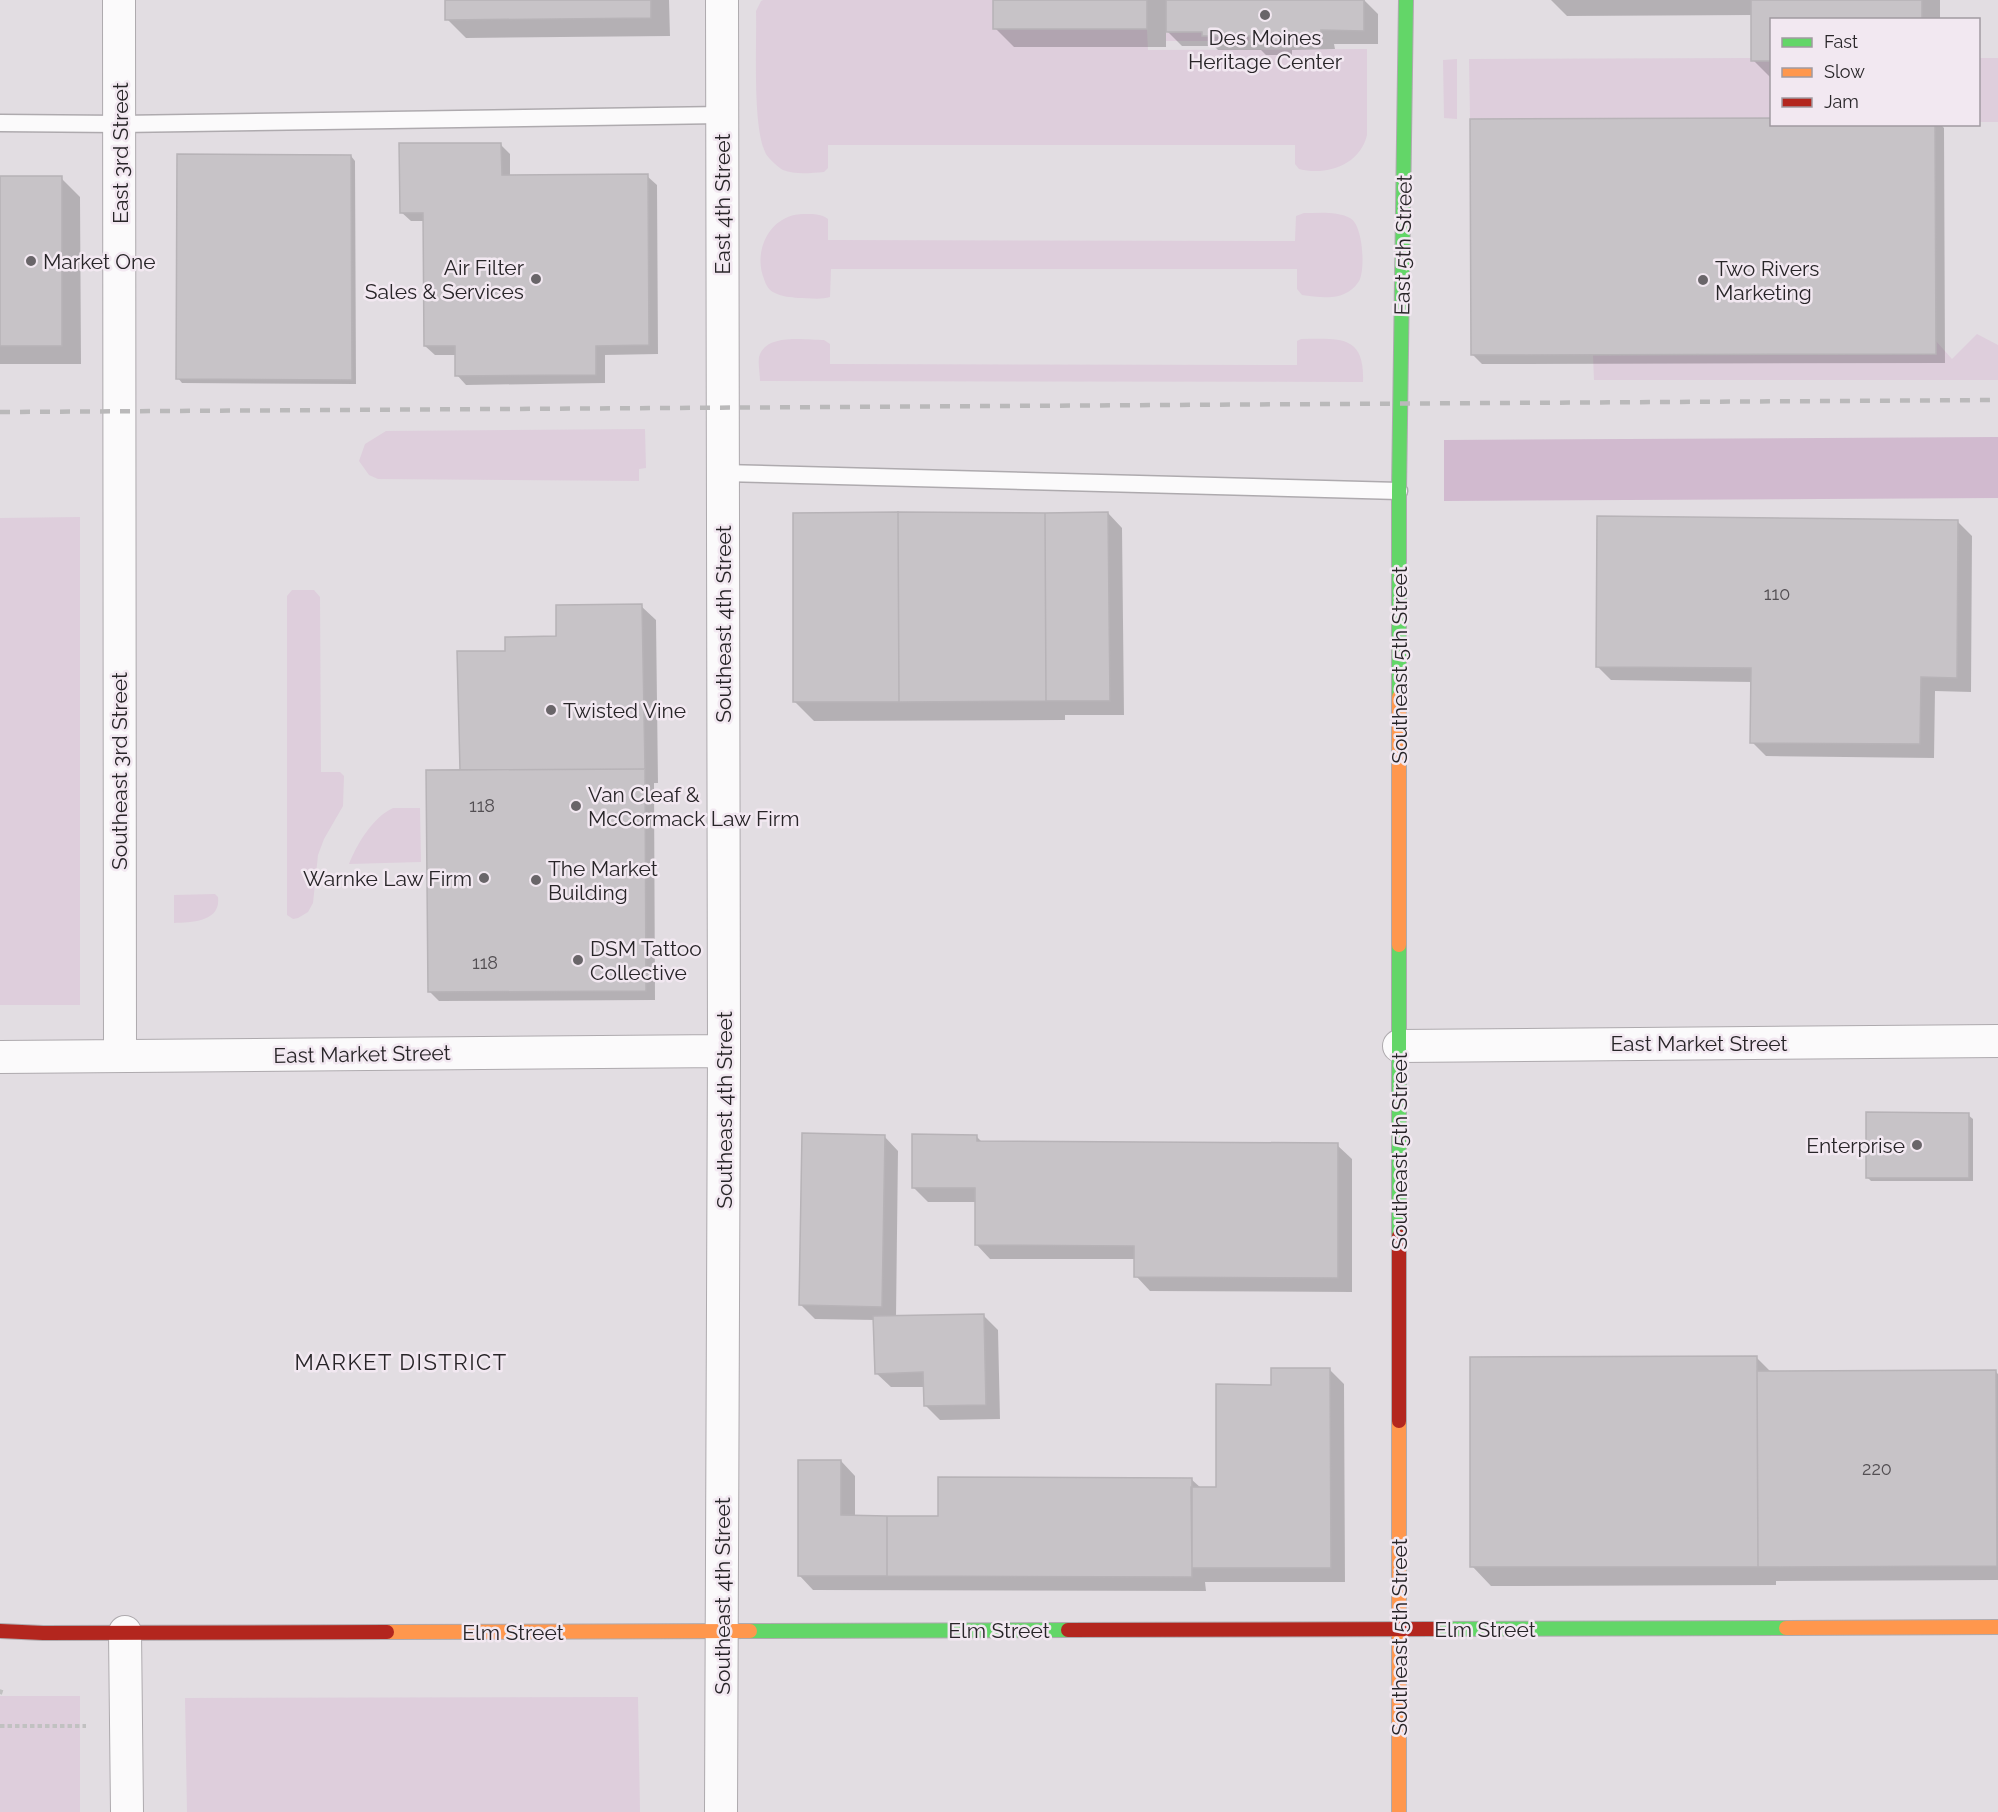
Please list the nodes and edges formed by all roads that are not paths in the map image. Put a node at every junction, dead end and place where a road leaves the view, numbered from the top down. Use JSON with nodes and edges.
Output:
{"nodes":[{"id":1,"x":119,"y":0,"type":"edge"},
{"id":2,"x":722,"y":0,"type":"edge"},
{"id":3,"x":1406,"y":0,"type":"edge"},
{"id":4,"x":722,"y":115,"type":"junction"},
{"id":5,"x":0,"y":123,"type":"edge"},
{"id":6,"x":120,"y":124,"type":"junction"},
{"id":7,"x":722,"y":408,"type":"joint"},
{"id":8,"x":723,"y":473,"type":"junction"},
{"id":9,"x":119,"y":485,"type":"joint"},
{"id":10,"x":1399,"y":491,"type":"junction"},
{"id":11,"x":1998,"y":1041,"type":"edge"},
{"id":12,"x":1400,"y":1046,"type":"junction"},
{"id":13,"x":724,"y":1051,"type":"junction"},
{"id":14,"x":120,"y":1056,"type":"junction"},
{"id":15,"x":0,"y":1057,"type":"edge"},
{"id":16,"x":1998,"y":1627,"type":"edge"},
{"id":17,"x":1399,"y":1629,"type":"junction"},
{"id":18,"x":722,"y":1630,"type":"junction"},
{"id":19,"x":0,"y":1631,"type":"edge"},
{"id":20,"x":125,"y":1632,"type":"junction"},
{"id":21,"x":127,"y":1812,"type":"edge"},
{"id":22,"x":721,"y":1812,"type":"edge"},
{"id":23,"x":1399,"y":1812,"type":"edge"}],
"edges":[{"from":1,"to":6,"type":"street","name":"East 3rd Street"},
{"from":2,"to":4,"type":"street","name":"East 4th Street"},
{"from":3,"to":10,"type":"street","name":"East 5th Street"},
{"from":4,"to":6,"type":"lane"},
{"from":4,"to":7,"type":"street","name":"East 4th Street"},
{"from":5,"to":6,"type":"lane"},
{"from":6,"to":9,"type":"street","name":"East 3rd Street"},
{"from":7,"to":8,"type":"street","name":"Southeast 4th Street"},
{"from":8,"to":10,"type":"lane"},
{"from":8,"to":13,"type":"street","name":"Southeast 4th Street"},
{"from":9,"to":14,"type":"street","name":"Southeast 3rd Street"},
{"from":10,"to":12,"type":"street","name":"Southeast 5th Street"},
{"from":11,"to":12,"type":"street","name":"East Market Street"},
{"from":12,"to":17,"type":"street","name":"Southeast 5th Street"},
{"from":13,"to":14,"type":"street","name":"East Market Street"},
{"from":13,"to":18,"type":"street","name":"Southeast 4th Street"},
{"from":14,"to":15,"type":"street","name":"East Market Street"},
{"from":16,"to":17,"type":"street","name":"Elm Street"},
{"from":17,"to":18,"type":"street","name":"Elm Street"},
{"from":17,"to":23,"type":"street","name":"Southeast 5th Street"},
{"from":18,"to":20,"type":"street","name":"Elm Street"},
{"from":18,"to":22,"type":"street","name":"Southeast 4th Street"},
{"from":19,"to":20,"type":"street","name":"Elm Street"},
{"from":20,"to":21,"type":"street"}]}
